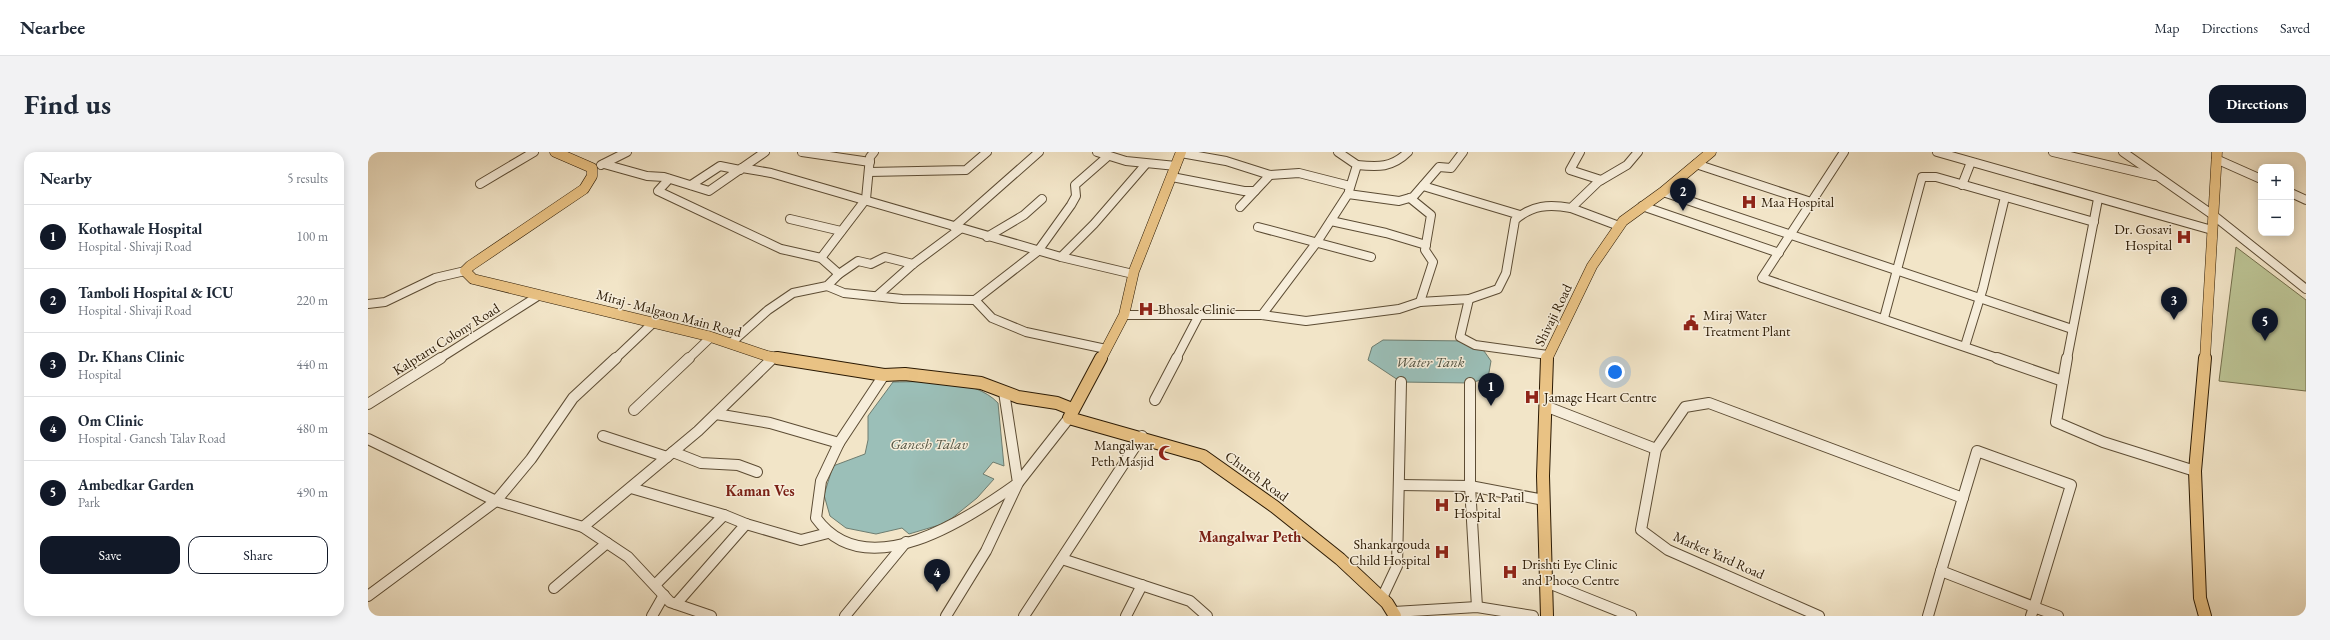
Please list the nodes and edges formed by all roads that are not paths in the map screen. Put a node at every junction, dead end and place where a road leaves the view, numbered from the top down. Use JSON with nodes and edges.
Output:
{"nodes":[{"id":1,"x":534,"y":152,"type":"edge"},
{"id":2,"x":555,"y":152,"type":"edge"},
{"id":3,"x":627,"y":152,"type":"edge"},
{"id":4,"x":765,"y":152,"type":"edge"},
{"id":5,"x":802,"y":152,"type":"edge"},
{"id":6,"x":874,"y":152,"type":"edge"},
{"id":7,"x":987,"y":152,"type":"edge"},
{"id":8,"x":1039,"y":152,"type":"edge"},
{"id":9,"x":1097,"y":152,"type":"edge"},
{"id":10,"x":1181,"y":152,"type":"edge"},
{"id":11,"x":1338,"y":152,"type":"edge"},
{"id":12,"x":1408,"y":152,"type":"edge"},
{"id":13,"x":1463,"y":152,"type":"edge"},
{"id":14,"x":1580,"y":152,"type":"edge"},
{"id":15,"x":1638,"y":152,"type":"edge"},
{"id":16,"x":1711,"y":152,"type":"edge"},
{"id":17,"x":1844,"y":152,"type":"edge"},
{"id":18,"x":1937,"y":152,"type":"edge"},
{"id":19,"x":2053,"y":152,"type":"edge"},
{"id":20,"x":2123,"y":152,"type":"edge"},
{"id":21,"x":1349,"y":154,"type":"edge"},
{"id":22,"x":2217,"y":155,"type":"edge"},
{"id":23,"x":1107,"y":157,"type":"junction"},
{"id":24,"x":870,"y":162,"type":"junction"},
{"id":25,"x":1971,"y":162,"type":"junction"},
{"id":26,"x":604,"y":164,"type":"junction"},
{"id":27,"x":1146,"y":164,"type":"junction"},
{"id":28,"x":1696,"y":164,"type":"junction"},
{"id":29,"x":1357,"y":165,"type":"junction"},
{"id":30,"x":1176,"y":166,"type":"junction"},
{"id":31,"x":592,"y":168,"type":"junction"},
{"id":32,"x":741,"y":169,"type":"junction"},
{"id":33,"x":869,"y":172,"type":"junction"},
{"id":34,"x":1270,"y":175,"type":"junction"},
{"id":35,"x":1172,"y":177,"type":"junction"},
{"id":36,"x":2258,"y":177,"type":"edge"},
{"id":37,"x":2159,"y":178,"type":"junction"},
{"id":38,"x":669,"y":179,"type":"junction"},
{"id":39,"x":1601,"y":180,"type":"junction"},
{"id":40,"x":480,"y":184,"type":"dead end"},
{"id":41,"x":691,"y":185,"type":"junction"},
{"id":42,"x":1962,"y":185,"type":"junction"},
{"id":43,"x":1423,"y":186,"type":"junction"},
{"id":44,"x":1349,"y":190,"type":"junction"},
{"id":45,"x":1255,"y":191,"type":"junction"},
{"id":46,"x":1663,"y":192,"type":"junction"},
{"id":47,"x":2294,"y":194,"type":"edge"},
{"id":48,"x":2005,"y":197,"type":"junction"},
{"id":49,"x":1410,"y":198,"type":"junction"},
{"id":50,"x":866,"y":199,"type":"junction"},
{"id":51,"x":1042,"y":199,"type":"dead end"},
{"id":52,"x":2098,"y":199,"type":"junction"},
{"id":53,"x":2306,"y":200,"type":"edge"},
{"id":54,"x":1811,"y":202,"type":"junction"},
{"id":55,"x":1642,"y":206,"type":"junction"},
{"id":56,"x":1240,"y":207,"type":"dead end"},
{"id":57,"x":1570,"y":208,"type":"junction"},
{"id":58,"x":1520,"y":215,"type":"junction"},
{"id":59,"x":2213,"y":215,"type":"junction"},
{"id":60,"x":790,"y":219,"type":"dead end"},
{"id":61,"x":1331,"y":221,"type":"junction"},
{"id":62,"x":2094,"y":222,"type":"junction"},
{"id":63,"x":1619,"y":226,"type":"junction"},
{"id":64,"x":1258,"y":227,"type":"dead end"},
{"id":65,"x":957,"y":228,"type":"junction"},
{"id":66,"x":2212,"y":230,"type":"junction"},
{"id":67,"x":841,"y":231,"type":"junction"},
{"id":68,"x":1790,"y":236,"type":"junction"},
{"id":69,"x":987,"y":237,"type":"junction"},
{"id":70,"x":1317,"y":242,"type":"junction"},
{"id":71,"x":1426,"y":245,"type":"junction"},
{"id":72,"x":1038,"y":251,"type":"junction"},
{"id":73,"x":1779,"y":252,"type":"junction"},
{"id":74,"x":1061,"y":257,"type":"junction"},
{"id":75,"x":1371,"y":257,"type":"dead end"},
{"id":76,"x":821,"y":258,"type":"junction"},
{"id":77,"x":913,"y":264,"type":"junction"},
{"id":78,"x":466,"y":271,"type":"junction"},
{"id":79,"x":1898,"y":271,"type":"junction"},
{"id":80,"x":839,"y":274,"type":"junction"},
{"id":81,"x":1133,"y":274,"type":"junction"},
{"id":82,"x":827,"y":286,"type":"junction"},
{"id":83,"x":2306,"y":289,"type":"edge"},
{"id":84,"x":538,"y":296,"type":"junction"},
{"id":85,"x":877,"y":296,"type":"junction"},
{"id":86,"x":1978,"y":298,"type":"junction"},
{"id":87,"x":1469,"y":299,"type":"junction"},
{"id":88,"x":975,"y":300,"type":"junction"},
{"id":89,"x":1420,"y":302,"type":"junction"},
{"id":90,"x":368,"y":304,"type":"edge"},
{"id":91,"x":1124,"y":315,"type":"junction"},
{"id":92,"x":1199,"y":315,"type":"junction"},
{"id":93,"x":1262,"y":315,"type":"junction"},
{"id":94,"x":1884,"y":318,"type":"junction"},
{"id":95,"x":654,"y":322,"type":"junction"},
{"id":96,"x":2072,"y":329,"type":"junction"},
{"id":97,"x":711,"y":337,"type":"junction"},
{"id":98,"x":730,"y":344,"type":"junction"},
{"id":99,"x":1965,"y":346,"type":"junction"},
{"id":100,"x":1106,"y":349,"type":"junction"},
{"id":101,"x":1548,"y":355,"type":"junction"},
{"id":102,"x":774,"y":357,"type":"junction"},
{"id":103,"x":884,"y":375,"type":"junction"},
{"id":104,"x":2063,"y":381,"type":"junction"},
{"id":105,"x":1401,"y":382,"type":"dead end"},
{"id":106,"x":1470,"y":383,"type":"dead end"},
{"id":107,"x":1004,"y":392,"type":"junction"},
{"id":108,"x":1155,"y":400,"type":"dead end"},
{"id":109,"x":368,"y":404,"type":"edge"},
{"id":110,"x":1545,"y":406,"type":"junction"},
{"id":111,"x":634,"y":410,"type":"dead end"},
{"id":112,"x":1071,"y":413,"type":"junction"},
{"id":113,"x":716,"y":414,"type":"junction"},
{"id":114,"x":603,"y":436,"type":"dead end"},
{"id":115,"x":1142,"y":436,"type":"junction"},
{"id":116,"x":368,"y":439,"type":"edge"},
{"id":117,"x":839,"y":443,"type":"junction"},
{"id":118,"x":1656,"y":449,"type":"junction"},
{"id":119,"x":670,"y":455,"type":"junction"},
{"id":120,"x":757,"y":472,"type":"dead end"},
{"id":121,"x":2195,"y":472,"type":"junction"},
{"id":122,"x":1018,"y":483,"type":"junction"},
{"id":123,"x":1400,"y":486,"type":"junction"},
{"id":124,"x":1470,"y":486,"type":"junction"},
{"id":125,"x":630,"y":488,"type":"junction"},
{"id":126,"x":1963,"y":498,"type":"junction"},
{"id":127,"x":995,"y":500,"type":"junction"},
{"id":128,"x":1544,"y":500,"type":"junction"},
{"id":129,"x":496,"y":501,"type":"junction"},
{"id":130,"x":724,"y":515,"type":"junction"},
{"id":131,"x":1001,"y":519,"type":"junction"},
{"id":132,"x":746,"y":524,"type":"junction"},
{"id":133,"x":583,"y":527,"type":"junction"},
{"id":134,"x":828,"y":533,"type":"junction"},
{"id":135,"x":906,"y":542,"type":"junction"},
{"id":136,"x":607,"y":543,"type":"junction"},
{"id":137,"x":1062,"y":559,"type":"junction"},
{"id":138,"x":1941,"y":571,"type":"junction"},
{"id":139,"x":1546,"y":582,"type":"junction"},
{"id":140,"x":655,"y":585,"type":"junction"},
{"id":141,"x":1142,"y":585,"type":"junction"},
{"id":142,"x":554,"y":588,"type":"dead end"},
{"id":143,"x":664,"y":595,"type":"junction"},
{"id":144,"x":368,"y":596,"type":"edge"},
{"id":145,"x":1382,"y":598,"type":"junction"},
{"id":146,"x":676,"y":604,"type":"junction"},
{"id":147,"x":1477,"y":607,"type":"junction"},
{"id":148,"x":2032,"y":612,"type":"edge"},
{"id":149,"x":1394,"y":614,"type":"edge"},
{"id":150,"x":652,"y":616,"type":"edge"},
{"id":151,"x":710,"y":616,"type":"edge"},
{"id":152,"x":845,"y":616,"type":"edge"},
{"id":153,"x":946,"y":616,"type":"edge"},
{"id":154,"x":1024,"y":616,"type":"edge"},
{"id":155,"x":1126,"y":616,"type":"edge"},
{"id":156,"x":1207,"y":616,"type":"edge"},
{"id":157,"x":1533,"y":616,"type":"edge"},
{"id":158,"x":1547,"y":616,"type":"edge"},
{"id":159,"x":1631,"y":616,"type":"edge"},
{"id":160,"x":1819,"y":616,"type":"edge"},
{"id":161,"x":1928,"y":616,"type":"edge"},
{"id":162,"x":2058,"y":616,"type":"edge"},
{"id":163,"x":2205,"y":616,"type":"edge"}],
"edges":[{"from":1,"to":40,"type":"street"},
{"from":2,"to":31,"type":"main road"},
{"from":3,"to":26,"type":"street"},
{"from":4,"to":32,"type":"street"},
{"from":5,"to":24,"type":"street"},
{"from":6,"to":24,"type":"street"},
{"from":7,"to":33,"type":"street"},
{"from":8,"to":65,"type":"street"},
{"from":9,"to":23,"type":"street"},
{"from":10,"to":30,"type":"main road"},
{"from":10,"to":34,"type":"street"},
{"from":11,"to":21,"type":"street"},
{"from":12,"to":29,"type":"street"},
{"from":13,"to":43,"type":"street"},
{"from":14,"to":39,"type":"street"},
{"from":15,"to":39,"type":"street"},
{"from":16,"to":28,"type":"main road","name":"Shivaji Road"},
{"from":17,"to":54,"type":"street"},
{"from":18,"to":25,"type":"street"},
{"from":19,"to":37,"type":"street"},
{"from":20,"to":37,"type":"street"},
{"from":21,"to":29,"type":"street"},
{"from":22,"to":36,"type":"street"},
{"from":22,"to":59,"type":"main road"},
{"from":23,"to":27,"type":"street"},
{"from":23,"to":72,"type":"street"},
{"from":24,"to":33,"type":"street"},
{"from":25,"to":42,"type":"street"},
{"from":25,"to":52,"type":"street"},
{"from":26,"to":31,"type":"street"},
{"from":26,"to":38,"type":"street"},
{"from":27,"to":30,"type":"street"},
{"from":27,"to":74,"type":"street"},
{"from":28,"to":46,"type":"main road","name":"Shivaji Road"},
{"from":28,"to":54,"type":"street"},
{"from":29,"to":44,"type":"street"},
{"from":30,"to":35,"type":"main road"},
{"from":31,"to":78,"type":"main road"},
{"from":32,"to":41,"type":"street"},
{"from":32,"to":41,"type":"street"},
{"from":32,"to":50,"type":"street"},
{"from":33,"to":50,"type":"street"},
{"from":34,"to":44,"type":"street"},
{"from":34,"to":45,"type":"street"},
{"from":35,"to":45,"type":"street"},
{"from":35,"to":81,"type":"main road"},
{"from":37,"to":59,"type":"street"},
{"from":38,"to":41,"type":"street"},
{"from":38,"to":76,"type":"street"},
{"from":39,"to":57,"type":"street"},
{"from":42,"to":48,"type":"street"},
{"from":42,"to":79,"type":"street"},
{"from":43,"to":49,"type":"street"},
{"from":43,"to":58,"type":"street"},
{"from":44,"to":49,"type":"street"},
{"from":44,"to":61,"type":"street"},
{"from":45,"to":56,"type":"street"},
{"from":46,"to":55,"type":"main road","name":"Shivaji Road"},
{"from":46,"to":68,"type":"street"},
{"from":47,"to":53,"type":"street"},
{"from":48,"to":62,"type":"street"},
{"from":48,"to":86,"type":"street"},
{"from":49,"to":71,"type":"street"},
{"from":50,"to":65,"type":"street"},
{"from":50,"to":67,"type":"street"},
{"from":51,"to":69,"type":"street"},
{"from":52,"to":62,"type":"street"},
{"from":52,"to":66,"type":"street"},
{"from":54,"to":68,"type":"street"},
{"from":55,"to":63,"type":"main road","name":"Shivaji Road"},
{"from":55,"to":73,"type":"street"},
{"from":57,"to":58,"type":"street"},
{"from":57,"to":63,"type":"street"},
{"from":58,"to":87,"type":"street"},
{"from":59,"to":66,"type":"main road"},
{"from":59,"to":83,"type":"street"},
{"from":60,"to":67,"type":"street"},
{"from":61,"to":70,"type":"street"},
{"from":61,"to":71,"type":"street"},
{"from":62,"to":96,"type":"street"},
{"from":63,"to":101,"type":"main road","name":"Shivaji Road"},
{"from":64,"to":70,"type":"street"},
{"from":65,"to":69,"type":"street"},
{"from":65,"to":77,"type":"street"},
{"from":66,"to":121,"type":"main road"},
{"from":67,"to":76,"type":"street"},
{"from":68,"to":73,"type":"street"},
{"from":68,"to":79,"type":"street"},
{"from":69,"to":72,"type":"street"},
{"from":70,"to":75,"type":"street"},
{"from":70,"to":93,"type":"street"},
{"from":71,"to":89,"type":"street"},
{"from":72,"to":74,"type":"street"},
{"from":72,"to":88,"type":"street"},
{"from":73,"to":94,"type":"street"},
{"from":74,"to":81,"type":"street"},
{"from":76,"to":80,"type":"street"},
{"from":77,"to":80,"type":"street"},
{"from":77,"to":85,"type":"street"},
{"from":78,"to":84,"type":"main road","name":"Miraj - Malgaon Main Road"},
{"from":78,"to":90,"type":"street"},
{"from":79,"to":86,"type":"street"},
{"from":79,"to":94,"type":"street"},
{"from":80,"to":82,"type":"street"},
{"from":81,"to":91,"type":"main road"},
{"from":82,"to":85,"type":"street"},
{"from":82,"to":98,"type":"street"},
{"from":84,"to":95,"type":"main road","name":"Miraj - Malgaon Main Road"},
{"from":84,"to":109,"type":"street","name":"Kalptaru Colony Road"},
{"from":85,"to":88,"type":"street"},
{"from":86,"to":96,"type":"street"},
{"from":86,"to":99,"type":"street"},
{"from":87,"to":89,"type":"street"},
{"from":87,"to":101,"type":"street"},
{"from":88,"to":100,"type":"street"},
{"from":89,"to":93,"type":"street"},
{"from":91,"to":92,"type":"street"},
{"from":91,"to":100,"type":"main road"},
{"from":92,"to":93,"type":"street"},
{"from":92,"to":108,"type":"street"},
{"from":94,"to":99,"type":"street"},
{"from":95,"to":97,"type":"main road","name":"Miraj - Malgaon Main Road"},
{"from":95,"to":129,"type":"street"},
{"from":96,"to":104,"type":"street"},
{"from":97,"to":98,"type":"main road","name":"Miraj - Malgaon Main Road"},
{"from":97,"to":111,"type":"street"},
{"from":98,"to":102,"type":"main road","name":"Miraj - Malgaon Main Road"},
{"from":99,"to":104,"type":"street"},
{"from":100,"to":112,"type":"main road"},
{"from":101,"to":110,"type":"main road","name":"Shivaji Road"},
{"from":102,"to":103,"type":"main road","name":"Miraj - Malgaon Main Road"},
{"from":102,"to":113,"type":"street"},
{"from":103,"to":107,"type":"main road","name":"Miraj - Malgaon Main Road"},
{"from":103,"to":117,"type":"street"},
{"from":104,"to":121,"type":"street"},
{"from":105,"to":123,"type":"street"},
{"from":106,"to":124,"type":"street"},
{"from":107,"to":112,"type":"main road","name":"Miraj - Malgaon Main Road"},
{"from":107,"to":122,"type":"street"},
{"from":110,"to":118,"type":"street"},
{"from":110,"to":128,"type":"main road","name":"Shivaji Road"},
{"from":112,"to":115,"type":"main road","name":"Church Road"},
{"from":112,"to":122,"type":"street"},
{"from":113,"to":117,"type":"street"},
{"from":113,"to":119,"type":"street"},
{"from":114,"to":119,"type":"street"},
{"from":115,"to":137,"type":"street"},
{"from":115,"to":145,"type":"main road","name":"Church Road"},
{"from":116,"to":129,"type":"street"},
{"from":117,"to":134,"type":"street"},
{"from":118,"to":126,"type":"street"},
{"from":118,"to":160,"type":"street","name":"Market Yard Road"},
{"from":119,"to":120,"type":"street"},
{"from":119,"to":125,"type":"street"},
{"from":121,"to":163,"type":"main road"},
{"from":122,"to":127,"type":"street"},
{"from":122,"to":131,"type":"street"},
{"from":123,"to":124,"type":"street"},
{"from":123,"to":145,"type":"street"},
{"from":124,"to":128,"type":"street"},
{"from":124,"to":147,"type":"street"},
{"from":125,"to":130,"type":"street"},
{"from":125,"to":133,"type":"street"},
{"from":126,"to":138,"type":"street"},
{"from":126,"to":148,"type":"street"},
{"from":127,"to":131,"type":"street"},
{"from":127,"to":135,"type":"street"},
{"from":128,"to":139,"type":"main road","name":"Shivaji Road"},
{"from":129,"to":133,"type":"street"},
{"from":129,"to":144,"type":"street"},
{"from":130,"to":132,"type":"street"},
{"from":130,"to":140,"type":"street"},
{"from":131,"to":153,"type":"street"},
{"from":132,"to":134,"type":"street"},
{"from":132,"to":146,"type":"street"},
{"from":133,"to":136,"type":"street"},
{"from":134,"to":135,"type":"street"},
{"from":135,"to":152,"type":"street"},
{"from":136,"to":140,"type":"street"},
{"from":136,"to":142,"type":"street"},
{"from":137,"to":141,"type":"street"},
{"from":137,"to":154,"type":"street"},
{"from":138,"to":148,"type":"street"},
{"from":138,"to":161,"type":"street"},
{"from":139,"to":158,"type":"main road","name":"Shivaji Road"},
{"from":139,"to":159,"type":"street"},
{"from":140,"to":143,"type":"street"},
{"from":141,"to":155,"type":"street"},
{"from":141,"to":156,"type":"street"},
{"from":143,"to":146,"type":"street"},
{"from":143,"to":150,"type":"street"},
{"from":145,"to":149,"type":"main road","name":"Church Road"},
{"from":146,"to":151,"type":"street"},
{"from":147,"to":149,"type":"street"},
{"from":147,"to":157,"type":"street"},
{"from":148,"to":162,"type":"street"}]}
